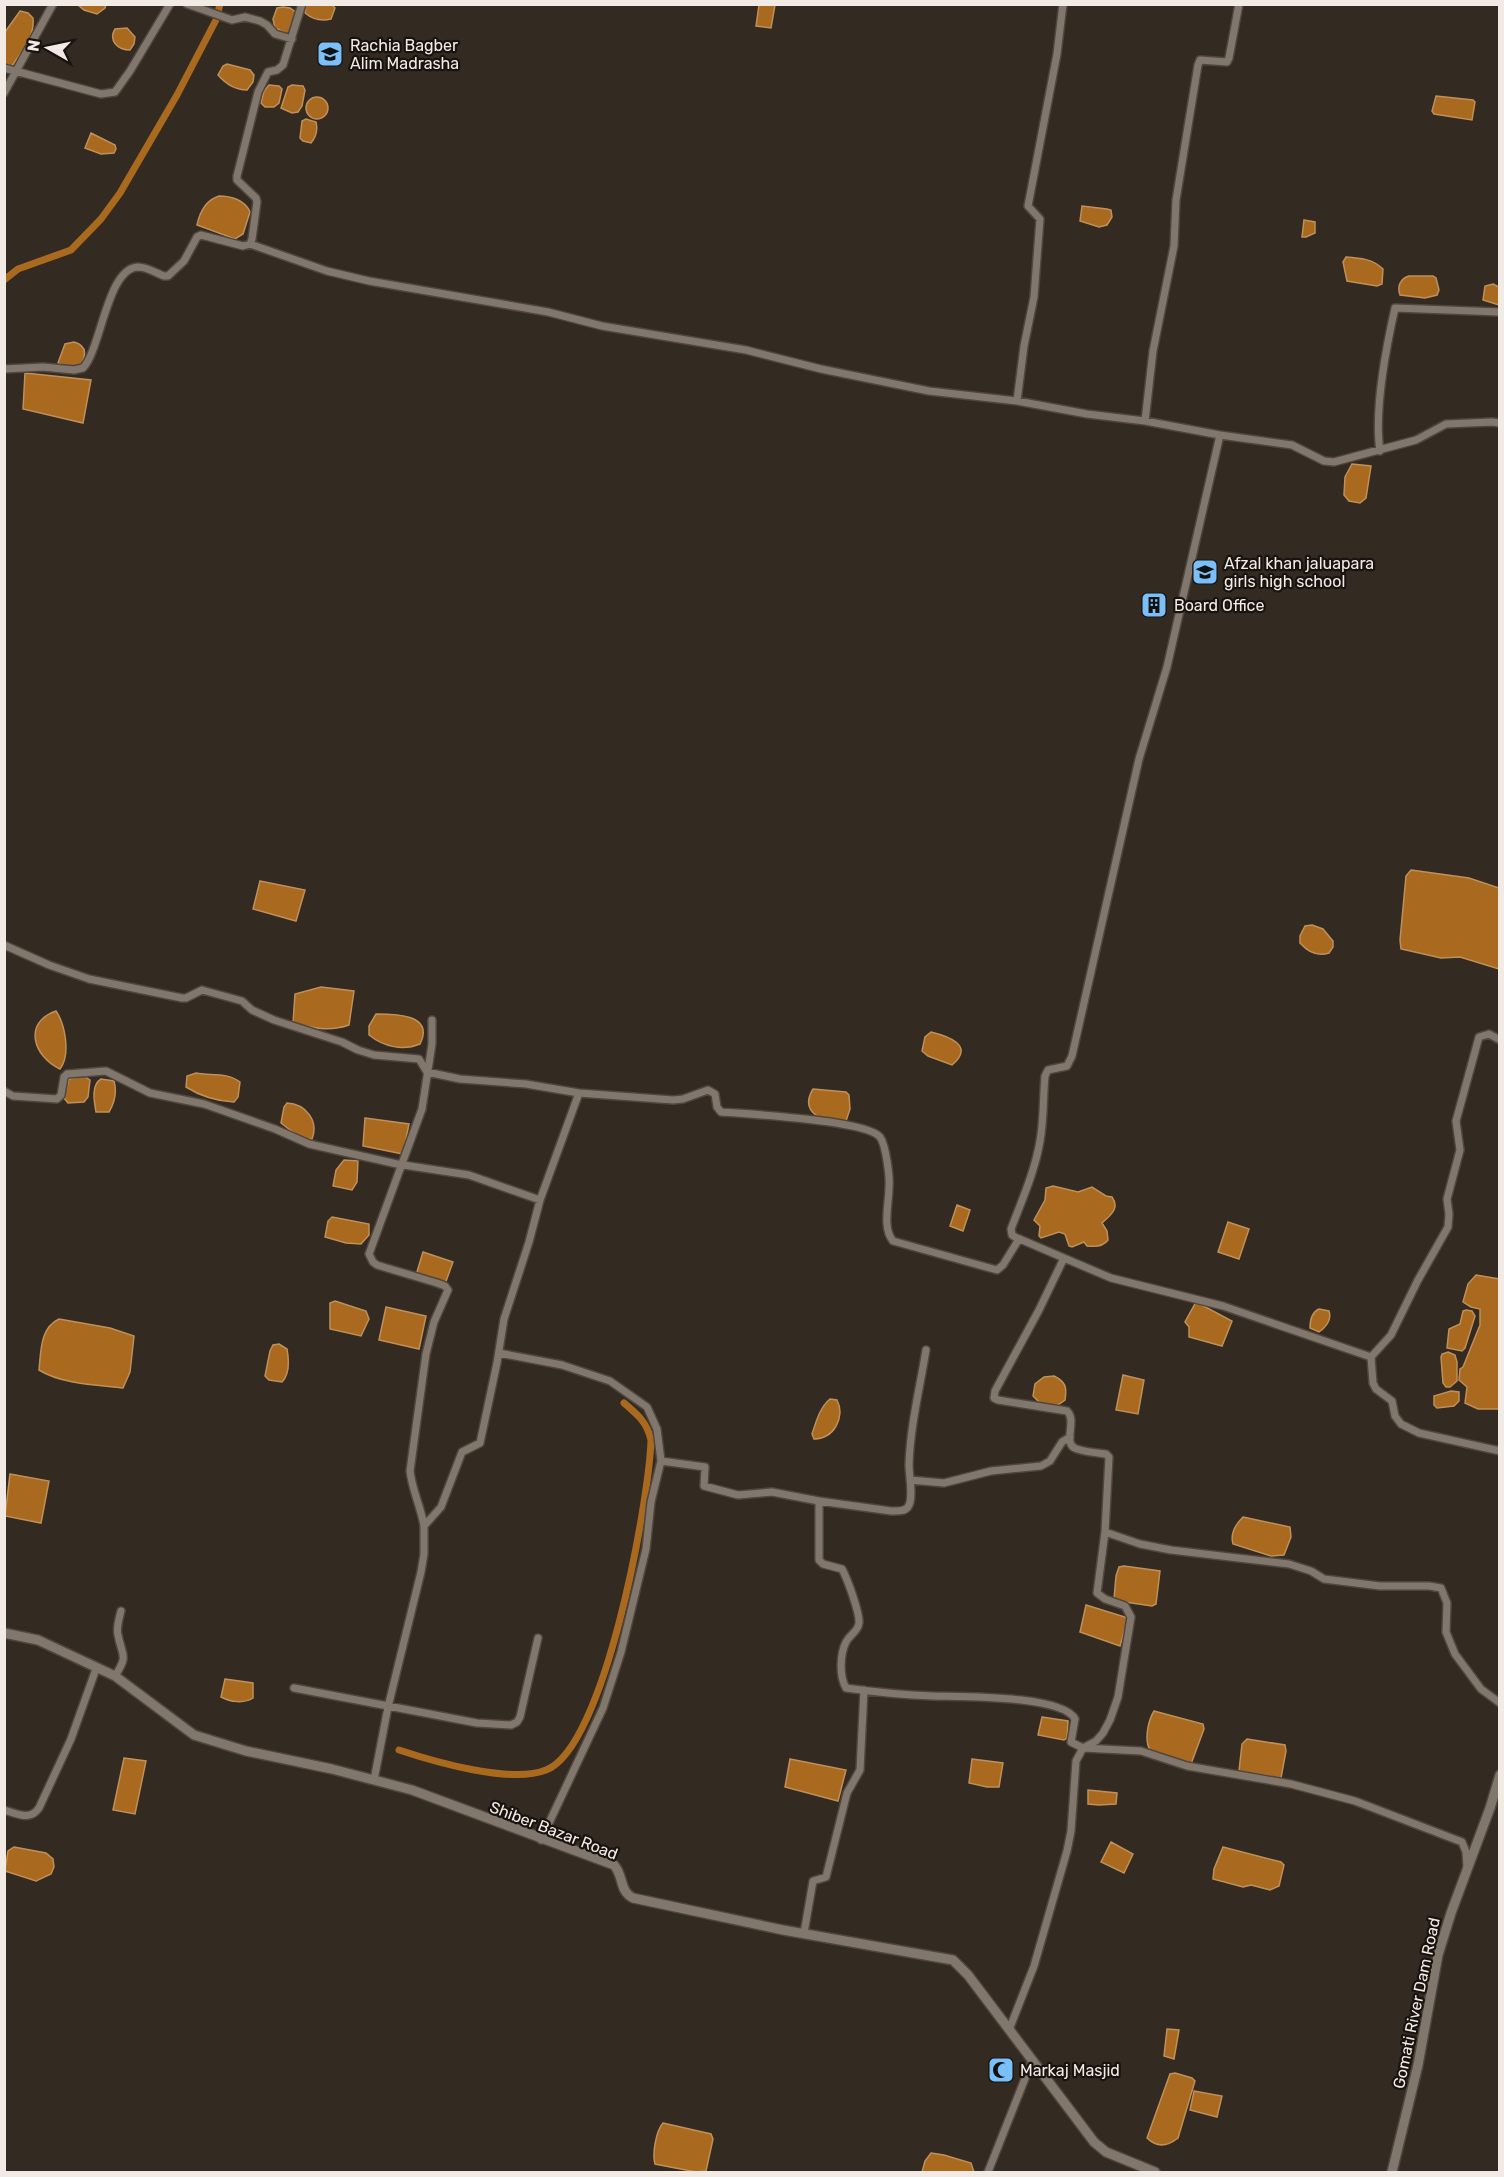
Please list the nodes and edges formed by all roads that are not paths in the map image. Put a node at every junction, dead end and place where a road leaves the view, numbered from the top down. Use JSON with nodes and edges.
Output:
{"nodes":[{"id":1,"x":53,"y":4,"type":"edge"},
{"id":2,"x":170,"y":4,"type":"edge"},
{"id":3,"x":187,"y":4,"type":"edge"},
{"id":4,"x":302,"y":4,"type":"edge"},
{"id":5,"x":1063,"y":4,"type":"edge"},
{"id":6,"x":1239,"y":4,"type":"edge"},
{"id":7,"x":292,"y":39,"type":"junction"},
{"id":8,"x":4,"y":68,"type":"edge"},
{"id":9,"x":16,"y":72,"type":"junction"},
{"id":10,"x":4,"y":93,"type":"edge"},
{"id":11,"x":250,"y":244,"type":"junction"},
{"id":12,"x":1500,"y":312,"type":"edge"},
{"id":13,"x":4,"y":369,"type":"edge"},
{"id":14,"x":1017,"y":401,"type":"junction"},
{"id":15,"x":1145,"y":421,"type":"junction"},
{"id":16,"x":1500,"y":423,"type":"edge"},
{"id":17,"x":1220,"y":435,"type":"junction"},
{"id":18,"x":1380,"y":451,"type":"junction"},
{"id":19,"x":4,"y":945,"type":"edge"},
{"id":20,"x":432,"y":1020,"type":"dead end"},
{"id":21,"x":1500,"y":1040,"type":"edge"},
{"id":22,"x":427,"y":1072,"type":"junction"},
{"id":23,"x":4,"y":1091,"type":"edge"},
{"id":24,"x":579,"y":1093,"type":"junction"},
{"id":25,"x":402,"y":1165,"type":"junction"},
{"id":26,"x":540,"y":1200,"type":"junction"},
{"id":27,"x":1019,"y":1239,"type":"junction"},
{"id":28,"x":1064,"y":1258,"type":"junction"},
{"id":29,"x":926,"y":1350,"type":"dead end"},
{"id":30,"x":499,"y":1353,"type":"junction"},
{"id":31,"x":1371,"y":1357,"type":"junction"},
{"id":32,"x":1071,"y":1437,"type":"junction"},
{"id":33,"x":1500,"y":1451,"type":"edge"},
{"id":34,"x":661,"y":1461,"type":"junction"},
{"id":35,"x":910,"y":1480,"type":"junction"},
{"id":36,"x":819,"y":1501,"type":"junction"},
{"id":37,"x":424,"y":1526,"type":"junction"},
{"id":38,"x":1105,"y":1532,"type":"junction"},
{"id":39,"x":121,"y":1611,"type":"dead end"},
{"id":40,"x":4,"y":1633,"type":"edge"},
{"id":41,"x":538,"y":1638,"type":"dead end"},
{"id":42,"x":96,"y":1669,"type":"junction"},
{"id":43,"x":115,"y":1676,"type":"junction"},
{"id":44,"x":294,"y":1688,"type":"dead end"},
{"id":45,"x":864,"y":1690,"type":"junction"},
{"id":46,"x":1500,"y":1703,"type":"edge"},
{"id":47,"x":388,"y":1707,"type":"junction"},
{"id":48,"x":1083,"y":1748,"type":"junction"},
{"id":49,"x":1500,"y":1775,"type":"edge"},
{"id":50,"x":374,"y":1780,"type":"junction"},
{"id":51,"x":4,"y":1810,"type":"edge"},
{"id":52,"x":541,"y":1840,"type":"junction"},
{"id":53,"x":1467,"y":1872,"type":"junction"},
{"id":54,"x":804,"y":1933,"type":"junction"},
{"id":55,"x":1009,"y":2030,"type":"junction"},
{"id":56,"x":1032,"y":2061,"type":"junction"},
{"id":57,"x":988,"y":2172,"type":"edge"},
{"id":58,"x":1155,"y":2172,"type":"edge"},
{"id":59,"x":1392,"y":2172,"type":"edge"}],
"edges":[{"from":1,"to":9,"type":"street"},
{"from":2,"to":9,"type":"street"},
{"from":3,"to":7,"type":"street"},
{"from":4,"to":7,"type":"street"},
{"from":5,"to":14,"type":"street"},
{"from":6,"to":15,"type":"street"},
{"from":7,"to":11,"type":"street"},
{"from":8,"to":9,"type":"street"},
{"from":9,"to":10,"type":"street"},
{"from":11,"to":13,"type":"street"},
{"from":11,"to":14,"type":"street"},
{"from":12,"to":18,"type":"street"},
{"from":14,"to":15,"type":"street"},
{"from":15,"to":17,"type":"street"},
{"from":16,"to":18,"type":"street"},
{"from":17,"to":18,"type":"street"},
{"from":17,"to":27,"type":"street"},
{"from":19,"to":22,"type":"street"},
{"from":20,"to":22,"type":"street"},
{"from":21,"to":31,"type":"street"},
{"from":22,"to":24,"type":"street"},
{"from":22,"to":25,"type":"street"},
{"from":23,"to":25,"type":"street"},
{"from":24,"to":26,"type":"street"},
{"from":24,"to":27,"type":"street"},
{"from":25,"to":26,"type":"street"},
{"from":25,"to":37,"type":"street"},
{"from":26,"to":30,"type":"street"},
{"from":27,"to":28,"type":"street"},
{"from":28,"to":31,"type":"street"},
{"from":28,"to":32,"type":"street"},
{"from":29,"to":35,"type":"street"},
{"from":30,"to":34,"type":"street"},
{"from":30,"to":37,"type":"street"},
{"from":31,"to":33,"type":"street"},
{"from":32,"to":35,"type":"street"},
{"from":32,"to":38,"type":"street"},
{"from":34,"to":36,"type":"street"},
{"from":34,"to":52,"type":"street"},
{"from":35,"to":36,"type":"street"},
{"from":36,"to":45,"type":"street"},
{"from":37,"to":47,"type":"street"},
{"from":38,"to":46,"type":"street"},
{"from":38,"to":48,"type":"street"},
{"from":39,"to":43,"type":"street"},
{"from":40,"to":42,"type":"street","name":"Shiber Bazar Road"},
{"from":41,"to":47,"type":"street"},
{"from":42,"to":43,"type":"street","name":"Shiber Bazar Road"},
{"from":42,"to":51,"type":"street"},
{"from":43,"to":50,"type":"street","name":"Shiber Bazar Road"},
{"from":44,"to":47,"type":"street"},
{"from":45,"to":48,"type":"street"},
{"from":45,"to":54,"type":"street"},
{"from":47,"to":50,"type":"street"},
{"from":48,"to":53,"type":"street"},
{"from":48,"to":55,"type":"street"},
{"from":49,"to":53,"type":"street","name":"Gomati River Dam Road"},
{"from":50,"to":52,"type":"street","name":"Shiber Bazar Road"},
{"from":52,"to":54,"type":"street","name":"Shiber Bazar Road"},
{"from":53,"to":59,"type":"street","name":"Gomati River Dam Road"},
{"from":54,"to":55,"type":"street","name":"Shiber Bazar Road"},
{"from":55,"to":56,"type":"street","name":"Shiber Bazar Road"},
{"from":56,"to":57,"type":"street"},
{"from":56,"to":58,"type":"street","name":"Shiber Bazar Road"}]}
